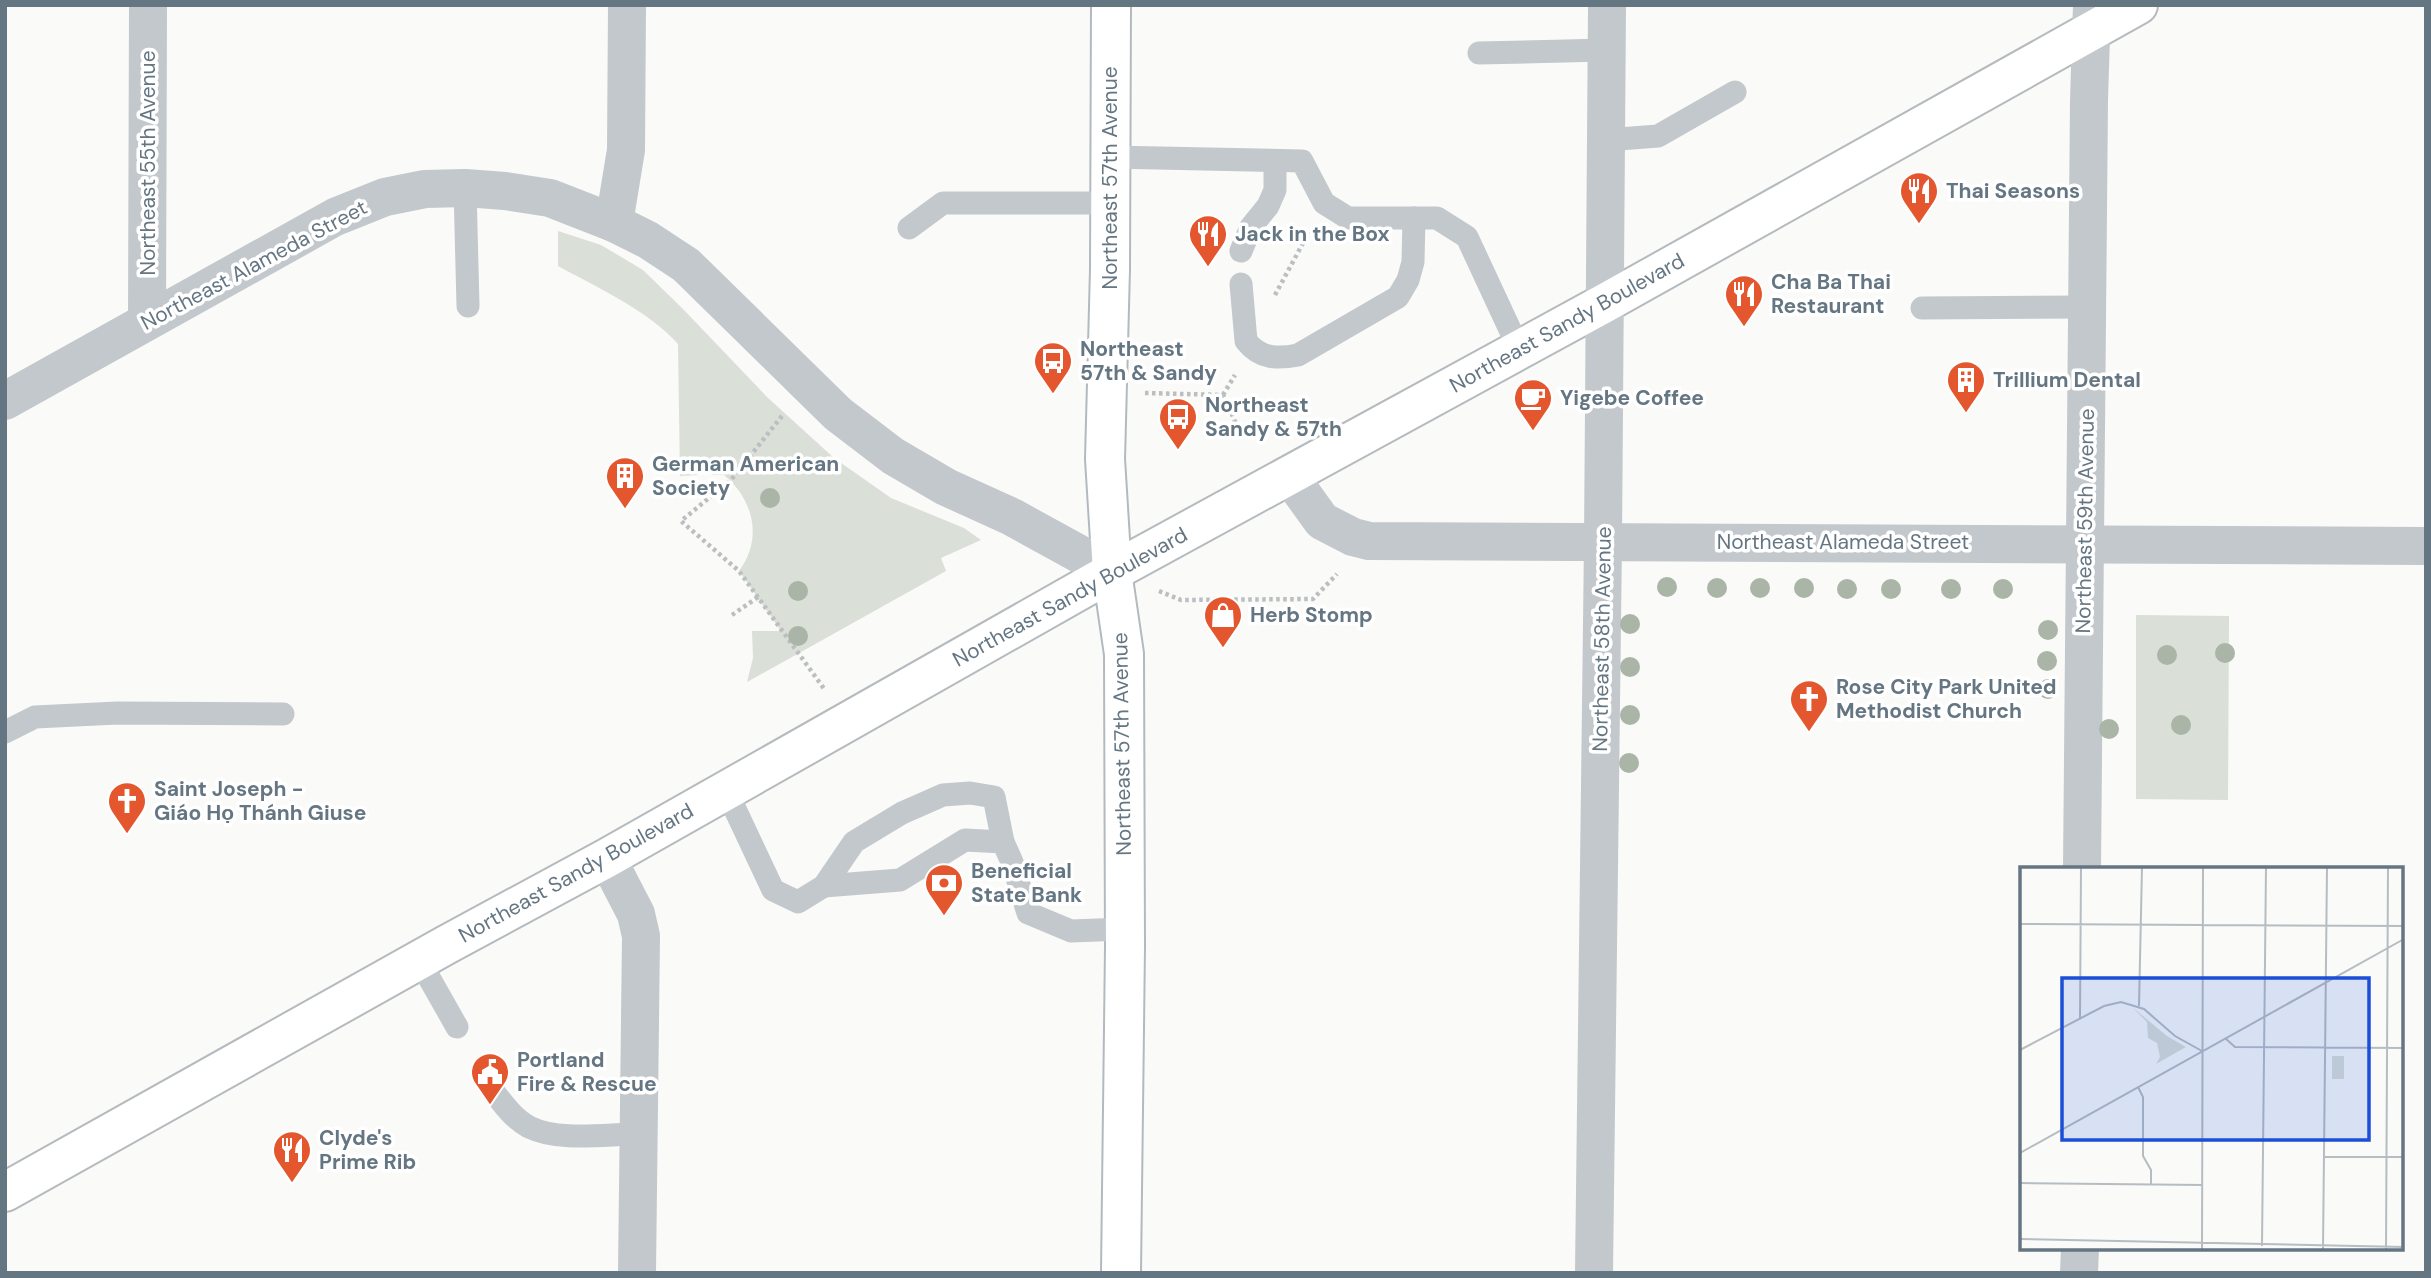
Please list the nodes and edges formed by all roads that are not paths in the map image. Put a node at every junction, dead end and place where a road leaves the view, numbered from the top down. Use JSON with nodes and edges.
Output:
{"nodes":[{"id":1,"x":148,"y":5,"type":"edge"},
{"id":2,"x":627,"y":5,"type":"edge"},
{"id":3,"x":1111,"y":5,"type":"edge"},
{"id":4,"x":1606,"y":5,"type":"edge"},
{"id":5,"x":2138,"y":5,"type":"edge"},
{"id":6,"x":2092,"y":18,"type":"edge"},
{"id":7,"x":1606,"y":50,"type":"junction"},
{"id":8,"x":1479,"y":54,"type":"dead end"},
{"id":9,"x":1735,"y":92,"type":"dead end"},
{"id":10,"x":1606,"y":140,"type":"junction"},
{"id":11,"x":1110,"y":157,"type":"junction"},
{"id":12,"x":1275,"y":160,"type":"junction"},
{"id":13,"x":465,"y":188,"type":"junction"},
{"id":14,"x":1110,"y":203,"type":"junction"},
{"id":15,"x":1414,"y":218,"type":"junction"},
{"id":16,"x":614,"y":223,"type":"junction"},
{"id":17,"x":909,"y":228,"type":"dead end"},
{"id":18,"x":1241,"y":251,"type":"dead end"},
{"id":19,"x":1241,"y":284,"type":"dead end"},
{"id":20,"x":1605,"y":303,"type":"junction"},
{"id":21,"x":468,"y":306,"type":"dead end"},
{"id":22,"x":2087,"y":307,"type":"junction"},
{"id":23,"x":1922,"y":308,"type":"dead end"},
{"id":24,"x":147,"y":321,"type":"junction"},
{"id":25,"x":1519,"y":349,"type":"junction"},
{"id":26,"x":5,"y":401,"type":"edge"},
{"id":27,"x":1289,"y":475,"type":"junction"},
{"id":28,"x":1604,"y":542,"type":"junction"},
{"id":29,"x":2085,"y":543,"type":"junction"},
{"id":30,"x":2426,"y":546,"type":"edge"},
{"id":31,"x":1112,"y":572,"type":"junction"},
{"id":32,"x":283,"y":714,"type":"dead end"},
{"id":33,"x":5,"y":732,"type":"edge"},
{"id":34,"x":726,"y":790,"type":"junction"},
{"id":35,"x":1003,"y":842,"type":"junction"},
{"id":36,"x":607,"y":858,"type":"junction"},
{"id":37,"x":2082,"y":867,"type":"edge"},
{"id":38,"x":824,"y":886,"type":"junction"},
{"id":39,"x":1125,"y":929,"type":"junction"},
{"id":40,"x":419,"y":960,"type":"junction"},
{"id":41,"x":457,"y":1027,"type":"dead end"},
{"id":42,"x":494,"y":1091,"type":"dead end"},
{"id":43,"x":639,"y":1134,"type":"junction"},
{"id":44,"x":5,"y":1192,"type":"edge"},
{"id":45,"x":2080,"y":1250,"type":"edge"},
{"id":46,"x":637,"y":1273,"type":"edge"},
{"id":47,"x":1121,"y":1273,"type":"edge"},
{"id":48,"x":1594,"y":1273,"type":"edge"},
{"id":49,"x":2079,"y":1273,"type":"edge"}],
"edges":[{"from":1,"to":24,"type":"street","name":"Northeast 55th Avenue"},
{"from":2,"to":16,"type":"street"},
{"from":3,"to":11,"type":"main road","name":"Northeast 57th Avenue"},
{"from":4,"to":7,"type":"street","name":"Northeast 58th Avenue"},
{"from":5,"to":6,"type":"main road","name":"Northeast Sandy Boulevard"},
{"from":6,"to":20,"type":"main road","name":"Northeast Sandy Boulevard"},
{"from":6,"to":22,"type":"street","name":"Northeast 59th Avenue"},
{"from":7,"to":8,"type":"lane"},
{"from":7,"to":10,"type":"street","name":"Northeast 58th Avenue"},
{"from":9,"to":10,"type":"lane"},
{"from":10,"to":20,"type":"street","name":"Northeast 58th Avenue"},
{"from":11,"to":12,"type":"lane"},
{"from":11,"to":14,"type":"main road","name":"Northeast 57th Avenue"},
{"from":12,"to":15,"type":"lane"},
{"from":12,"to":18,"type":"lane"},
{"from":13,"to":16,"type":"street","name":"Northeast Alameda Street"},
{"from":13,"to":21,"type":"lane"},
{"from":13,"to":24,"type":"street","name":"Northeast Alameda Street"},
{"from":14,"to":17,"type":"lane"},
{"from":14,"to":31,"type":"main road","name":"Northeast 57th Avenue"},
{"from":15,"to":19,"type":"lane"},
{"from":15,"to":25,"type":"lane"},
{"from":16,"to":31,"type":"street","name":"Northeast Alameda Street"},
{"from":20,"to":25,"type":"main road","name":"Northeast Sandy Boulevard"},
{"from":20,"to":28,"type":"street","name":"Northeast 58th Avenue"},
{"from":22,"to":23,"type":"lane"},
{"from":22,"to":29,"type":"street","name":"Northeast 59th Avenue"},
{"from":24,"to":26,"type":"street","name":"Northeast Alameda Street"},
{"from":25,"to":27,"type":"main road","name":"Northeast Sandy Boulevard"},
{"from":27,"to":28,"type":"street","name":"Northeast Alameda Street"},
{"from":27,"to":31,"type":"main road","name":"Northeast Sandy Boulevard"},
{"from":28,"to":29,"type":"street","name":"Northeast Alameda Street"},
{"from":28,"to":48,"type":"street","name":"Northeast 58th Avenue"},
{"from":29,"to":30,"type":"street","name":"Northeast Alameda Street"},
{"from":29,"to":37,"type":"street","name":"Northeast 59th Avenue"},
{"from":31,"to":34,"type":"main road","name":"Northeast Sandy Boulevard"},
{"from":31,"to":39,"type":"main road","name":"Northeast 57th Avenue"},
{"from":32,"to":33,"type":"lane"},
{"from":34,"to":36,"type":"main road","name":"Northeast Sandy Boulevard"},
{"from":34,"to":38,"type":"lane"},
{"from":35,"to":38,"type":"lane"},
{"from":35,"to":38,"type":"lane"},
{"from":35,"to":39,"type":"lane"},
{"from":36,"to":40,"type":"main road","name":"Northeast Sandy Boulevard"},
{"from":36,"to":43,"type":"street"},
{"from":39,"to":47,"type":"main road","name":"Northeast 57th Avenue"},
{"from":40,"to":41,"type":"lane"},
{"from":40,"to":44,"type":"main road","name":"Northeast Sandy Boulevard"},
{"from":42,"to":43,"type":"lane"},
{"from":43,"to":46,"type":"street"},
{"from":45,"to":49,"type":"street"}]}
